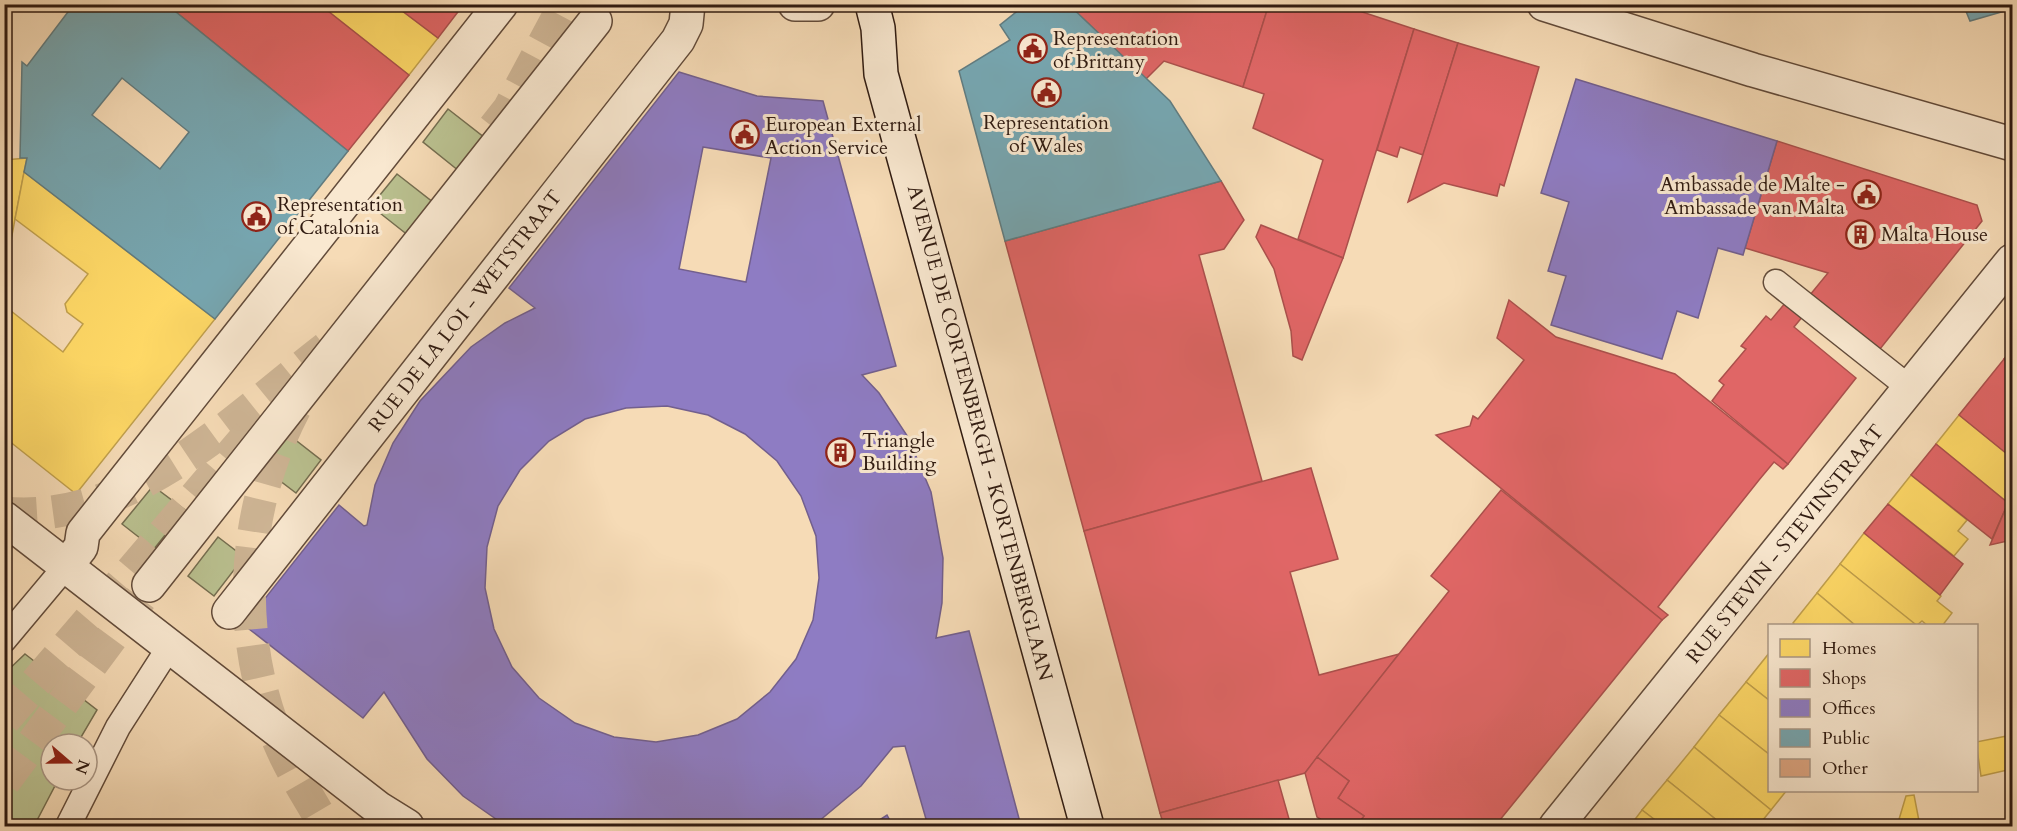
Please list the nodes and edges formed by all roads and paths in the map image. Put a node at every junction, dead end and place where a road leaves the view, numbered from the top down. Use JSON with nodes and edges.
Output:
{"nodes":[{"id":1,"x":501,"y":4,"type":"edge"},
{"id":2,"x":688,"y":4,"type":"edge"},
{"id":3,"x":795,"y":4,"type":"edge"},
{"id":4,"x":818,"y":4,"type":"edge"},
{"id":5,"x":872,"y":4,"type":"edge"},
{"id":6,"x":1544,"y":4,"type":"edge"},
{"id":7,"x":595,"y":21,"type":"dead end"},
{"id":8,"x":2013,"y":144,"type":"edge"},
{"id":9,"x":2013,"y":261,"type":"edge"},
{"id":10,"x":1776,"y":282,"type":"dead end"},
{"id":11,"x":1911,"y":389,"type":"junction"},
{"id":12,"x":4,"y":518,"type":"edge"},
{"id":13,"x":66,"y":567,"type":"junction"},
{"id":14,"x":149,"y":585,"type":"tunnel mouth"},
{"id":15,"x":229,"y":612,"type":"dead end"},
{"id":16,"x":4,"y":640,"type":"edge"},
{"id":17,"x":170,"y":646,"type":"junction"},
{"id":18,"x":68,"y":826,"type":"edge"},
{"id":19,"x":407,"y":826,"type":"edge"},
{"id":20,"x":1087,"y":826,"type":"edge"},
{"id":21,"x":1556,"y":826,"type":"edge"}],
"edges":[{"from":1,"to":13,"type":"street"},
{"from":2,"to":15,"type":"street","name":"RUE DE LA LOI - WETSTRAAT"},
{"from":3,"to":4,"type":"street"},
{"from":5,"to":20,"type":"street","name":"AVENUE DE CORTENBERGH - KORTENBERGLAAN"},
{"from":6,"to":8,"type":"street"},
{"from":7,"to":14,"type":"street"},
{"from":9,"to":11,"type":"street","name":"RUE STEVIN - STEVINSTRAAT"},
{"from":10,"to":11,"type":"lane"},
{"from":11,"to":21,"type":"street","name":"RUE STEVIN - STEVINSTRAAT"},
{"from":12,"to":13,"type":"street"},
{"from":13,"to":16,"type":"lane"},
{"from":13,"to":17,"type":"street"},
{"from":17,"to":18,"type":"lane"},
{"from":17,"to":19,"type":"street"}]}
